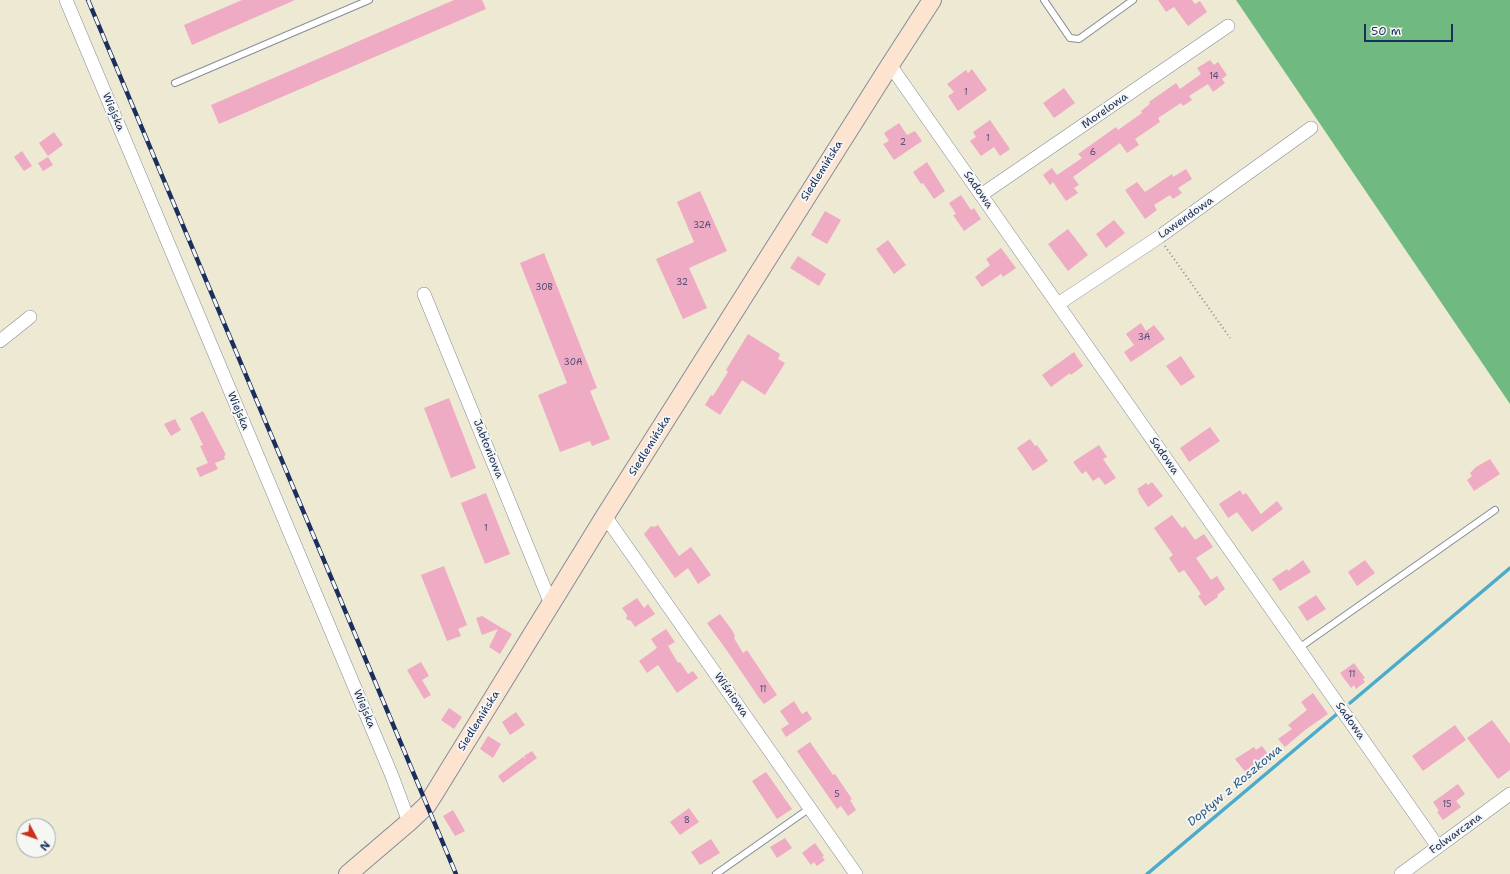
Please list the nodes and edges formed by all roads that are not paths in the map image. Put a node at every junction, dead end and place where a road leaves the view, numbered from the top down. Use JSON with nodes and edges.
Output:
{"nodes":[{"id":1,"x":66,"y":0,"type":"edge"},
{"id":2,"x":369,"y":0,"type":"edge"},
{"id":3,"x":932,"y":0,"type":"edge"},
{"id":4,"x":1044,"y":0,"type":"edge"},
{"id":5,"x":1133,"y":0,"type":"edge"},
{"id":6,"x":1228,"y":26,"type":"dead end"},
{"id":7,"x":890,"y":65,"type":"junction"},
{"id":8,"x":175,"y":83,"type":"dead end"},
{"id":9,"x":1311,"y":128,"type":"dead end"},
{"id":10,"x":981,"y":195,"type":"junction"},
{"id":11,"x":424,"y":294,"type":"dead end"},
{"id":12,"x":1058,"y":304,"type":"junction"},
{"id":13,"x":30,"y":317,"type":"dead end"},
{"id":14,"x":0,"y":341,"type":"edge"},
{"id":15,"x":1495,"y":510,"type":"dead end"},
{"id":16,"x":605,"y":516,"type":"junction"},
{"id":17,"x":551,"y":604,"type":"junction"},
{"id":18,"x":1299,"y":648,"type":"junction"},
{"id":19,"x":1510,"y":794,"type":"edge"},
{"id":20,"x":810,"y":808,"type":"junction"},
{"id":21,"x":408,"y":822,"type":"junction"},
{"id":22,"x":1438,"y":846,"type":"junction"},
{"id":23,"x":348,"y":874,"type":"edge"},
{"id":24,"x":716,"y":874,"type":"edge"},
{"id":25,"x":856,"y":874,"type":"edge"},
{"id":26,"x":1401,"y":874,"type":"edge"}],
"edges":[{"from":1,"to":21,"type":"street","name":"Wiejska"},
{"from":2,"to":8,"type":"lane"},
{"from":3,"to":7,"type":"street","name":"Siedlemińska"},
{"from":4,"to":5,"type":"lane"},
{"from":6,"to":10,"type":"street","name":"Morelowa"},
{"from":7,"to":10,"type":"street","name":"Sadowa"},
{"from":7,"to":16,"type":"street","name":"Siedlemińska"},
{"from":9,"to":12,"type":"street","name":"Lawendowa"},
{"from":10,"to":12,"type":"street","name":"Sadowa"},
{"from":11,"to":17,"type":"street","name":"Jabłoniowa"},
{"from":12,"to":18,"type":"street","name":"Sadowa"},
{"from":13,"to":14,"type":"street"},
{"from":15,"to":18,"type":"lane"},
{"from":16,"to":17,"type":"street","name":"Siedlemińska"},
{"from":16,"to":20,"type":"street","name":"Wiśniowa"},
{"from":17,"to":21,"type":"street","name":"Siedlemińska"},
{"from":18,"to":22,"type":"street","name":"Sadowa"},
{"from":19,"to":22,"type":"street","name":"Folwarczna"},
{"from":20,"to":24,"type":"lane"},
{"from":20,"to":25,"type":"street","name":"Wiśniowa"},
{"from":21,"to":23,"type":"street","name":"Siedlemińska"},
{"from":22,"to":26,"type":"street","name":"Folwarczna"}]}
